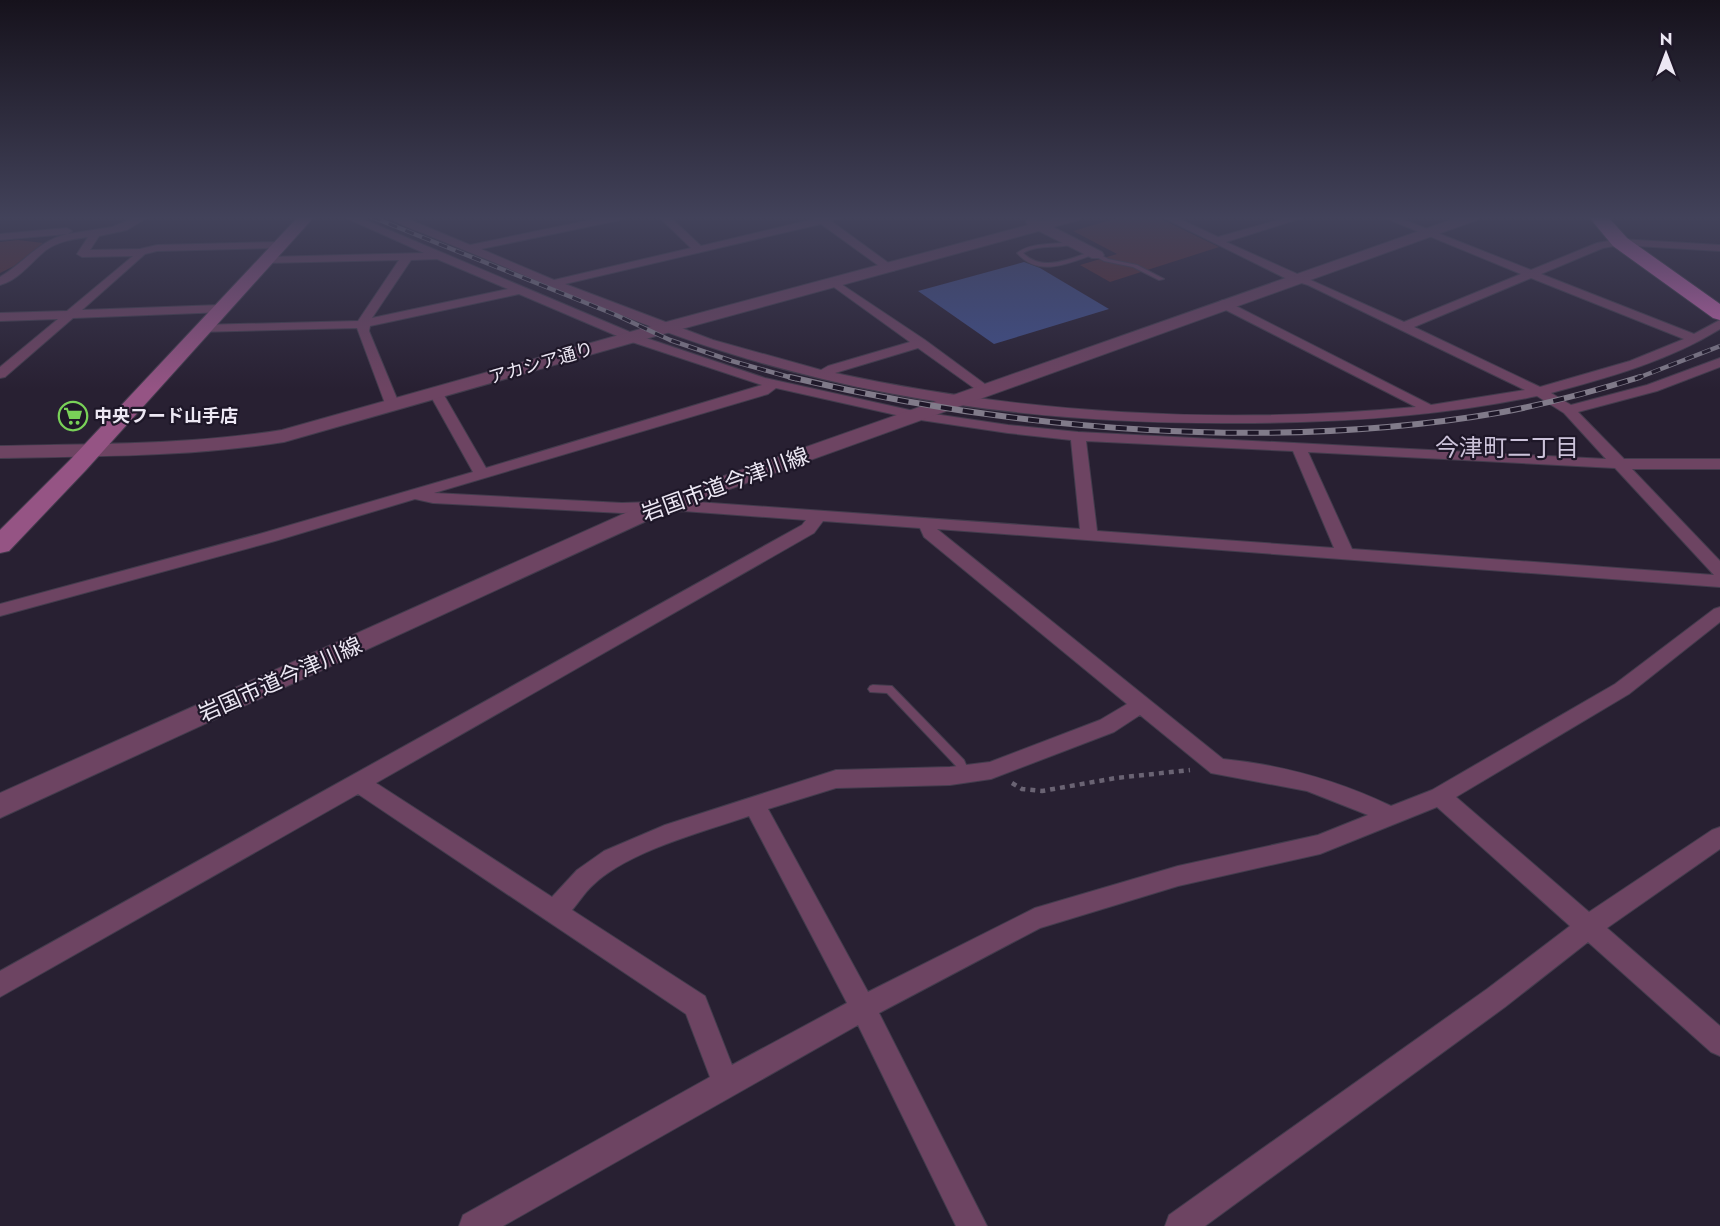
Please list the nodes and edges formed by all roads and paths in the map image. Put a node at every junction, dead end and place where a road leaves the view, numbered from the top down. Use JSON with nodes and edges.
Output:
{"nodes":[{"id":1,"x":117,"y":274,"type":"edge"},
{"id":2,"x":252,"y":274,"type":"edge"},
{"id":3,"x":395,"y":274,"type":"edge"},
{"id":4,"x":483,"y":274,"type":"edge"},
{"id":5,"x":533,"y":274,"type":"edge"},
{"id":6,"x":590,"y":274,"type":"edge"},
{"id":7,"x":867,"y":274,"type":"edge"},
{"id":8,"x":1151,"y":274,"type":"edge"},
{"id":9,"x":1287,"y":274,"type":"edge"},
{"id":10,"x":1311,"y":274,"type":"edge"},
{"id":11,"x":1531,"y":274,"type":"joint"},
{"id":12,"x":1665,"y":274,"type":"edge"},
{"id":13,"x":1161,"y":279,"type":"dead end"},
{"id":14,"x":1297,"y":279,"type":"junction"},
{"id":15,"x":554,"y":283,"type":"junction"},
{"id":16,"x":835,"y":283,"type":"junction"},
{"id":17,"x":519,"y":290,"type":"junction"},
{"id":18,"x":1224,"y":304,"type":"junction"},
{"id":19,"x":220,"y":309,"type":"junction"},
{"id":20,"x":70,"y":313,"type":"junction"},
{"id":21,"x":1720,"y":314,"type":"edge"},
{"id":22,"x":0,"y":317,"type":"edge"},
{"id":23,"x":364,"y":324,"type":"junction"},
{"id":24,"x":1720,"y":324,"type":"edge"},
{"id":25,"x":1403,"y":327,"type":"junction"},
{"id":26,"x":668,"y":328,"type":"junction"},
{"id":27,"x":201,"y":329,"type":"junction"},
{"id":28,"x":633,"y":338,"type":"junction"},
{"id":29,"x":1695,"y":339,"type":"junction"},
{"id":30,"x":921,"y":343,"type":"junction"},
{"id":31,"x":1720,"y":362,"type":"edge"},
{"id":32,"x":0,"y":374,"type":"edge"},
{"id":33,"x":825,"y":374,"type":"junction"},
{"id":34,"x":773,"y":384,"type":"junction"},
{"id":35,"x":986,"y":390,"type":"junction"},
{"id":36,"x":1540,"y":392,"type":"junction"},
{"id":37,"x":436,"y":393,"type":"junction"},
{"id":38,"x":957,"y":400,"type":"junction"},
{"id":39,"x":393,"y":406,"type":"junction"},
{"id":40,"x":1428,"y":410,"type":"junction"},
{"id":41,"x":1569,"y":410,"type":"junction"},
{"id":42,"x":914,"y":415,"type":"junction"},
{"id":43,"x":1078,"y":436,"type":"junction"},
{"id":44,"x":1299,"y":448,"type":"junction"},
{"id":45,"x":92,"y":449,"type":"junction"},
{"id":46,"x":0,"y":452,"type":"edge"},
{"id":47,"x":1623,"y":464,"type":"junction"},
{"id":48,"x":1720,"y":464,"type":"edge"},
{"id":49,"x":482,"y":475,"type":"junction"},
{"id":50,"x":414,"y":494,"type":"junction"},
{"id":51,"x":658,"y":507,"type":"junction"},
{"id":52,"x":818,"y":516,"type":"junction"},
{"id":53,"x":927,"y":524,"type":"junction"},
{"id":54,"x":1089,"y":536,"type":"junction"},
{"id":55,"x":2,"y":542,"type":"edge"},
{"id":56,"x":1345,"y":554,"type":"junction"},
{"id":57,"x":1720,"y":571,"type":"edge"},
{"id":58,"x":1720,"y":581,"type":"edge"},
{"id":59,"x":0,"y":610,"type":"edge"},
{"id":60,"x":1720,"y":613,"type":"edge"},
{"id":61,"x":873,"y":689,"type":"dead end"},
{"id":62,"x":1140,"y":705,"type":"junction"},
{"id":63,"x":1218,"y":767,"type":"junction"},
{"id":64,"x":991,"y":770,"type":"junction"},
{"id":65,"x":965,"y":774,"type":"junction"},
{"id":66,"x":357,"y":783,"type":"junction"},
{"id":67,"x":1440,"y":796,"type":"junction"},
{"id":68,"x":755,"y":805,"type":"junction"},
{"id":69,"x":0,"y":806,"type":"edge"},
{"id":70,"x":1390,"y":816,"type":"junction"},
{"id":71,"x":1720,"y":837,"type":"edge"},
{"id":72,"x":555,"y":912,"type":"junction"},
{"id":73,"x":1589,"y":926,"type":"junction"},
{"id":74,"x":0,"y":985,"type":"edge"},
{"id":75,"x":863,"y":1008,"type":"junction"},
{"id":76,"x":1720,"y":1043,"type":"edge"},
{"id":77,"x":726,"y":1083,"type":"junction"},
{"id":78,"x":474,"y":1226,"type":"edge"},
{"id":79,"x":972,"y":1226,"type":"edge"},
{"id":80,"x":1180,"y":1226,"type":"edge"}],
"edges":[{"from":1,"to":20,"type":"street"},
{"from":2,"to":19,"type":"main road"},
{"from":3,"to":23,"type":"street"},
{"from":4,"to":17,"type":"street"},
{"from":5,"to":15,"type":"street"},
{"from":6,"to":15,"type":"street"},
{"from":7,"to":16,"type":"street","name":"アカシア通り"},
{"from":8,"to":13,"type":"lane"},
{"from":9,"to":14,"type":"street"},
{"from":10,"to":14,"type":"street","name":"岩国市道今津川線"},
{"from":11,"to":25,"type":"street"},
{"from":11,"to":29,"type":"street"},
{"from":12,"to":21,"type":"highway"},
{"from":14,"to":18,"type":"street","name":"岩国市道今津川線"},
{"from":14,"to":25,"type":"street"},
{"from":15,"to":26,"type":"street"},
{"from":16,"to":26,"type":"street","name":"アカシア通り"},
{"from":16,"to":30,"type":"street"},
{"from":17,"to":23,"type":"street"},
{"from":17,"to":28,"type":"street"},
{"from":18,"to":35,"type":"street","name":"岩国市道今津川線"},
{"from":18,"to":40,"type":"street"},
{"from":19,"to":20,"type":"street"},
{"from":19,"to":27,"type":"main road"},
{"from":20,"to":22,"type":"street"},
{"from":20,"to":32,"type":"street"},
{"from":23,"to":27,"type":"street"},
{"from":23,"to":39,"type":"street"},
{"from":24,"to":29,"type":"street"},
{"from":25,"to":36,"type":"street"},
{"from":26,"to":28,"type":"street","name":"アカシア通り"},
{"from":26,"to":33,"type":"street"},
{"from":27,"to":45,"type":"main road"},
{"from":28,"to":34,"type":"street"},
{"from":28,"to":37,"type":"street","name":"アカシア通り"},
{"from":29,"to":36,"type":"street"},
{"from":30,"to":33,"type":"street"},
{"from":30,"to":35,"type":"street"},
{"from":31,"to":41,"type":"street"},
{"from":33,"to":38,"type":"street"},
{"from":34,"to":42,"type":"street"},
{"from":34,"to":49,"type":"street"},
{"from":35,"to":38,"type":"street","name":"岩国市道今津川線"},
{"from":36,"to":40,"type":"street"},
{"from":36,"to":41,"type":"street"},
{"from":37,"to":39,"type":"street","name":"アカシア通り"},
{"from":37,"to":49,"type":"street"},
{"from":38,"to":40,"type":"street"},
{"from":38,"to":42,"type":"street","name":"岩国市道今津川線"},
{"from":39,"to":45,"type":"street","name":"アカシア通り"},
{"from":41,"to":47,"type":"street"},
{"from":42,"to":43,"type":"street"},
{"from":42,"to":51,"type":"street","name":"岩国市道今津川線"},
{"from":43,"to":44,"type":"street"},
{"from":43,"to":54,"type":"street"},
{"from":44,"to":47,"type":"street"},
{"from":44,"to":56,"type":"street"},
{"from":45,"to":46,"type":"street","name":"アカシア通り"},
{"from":45,"to":55,"type":"main road"},
{"from":47,"to":48,"type":"street"},
{"from":47,"to":57,"type":"street"},
{"from":49,"to":50,"type":"street"},
{"from":50,"to":51,"type":"street"},
{"from":50,"to":59,"type":"street"},
{"from":51,"to":52,"type":"street"},
{"from":51,"to":69,"type":"street","name":"岩国市道今津川線"},
{"from":52,"to":53,"type":"street"},
{"from":52,"to":66,"type":"street"},
{"from":53,"to":54,"type":"street"},
{"from":53,"to":62,"type":"street"},
{"from":54,"to":56,"type":"street"},
{"from":56,"to":58,"type":"street"},
{"from":60,"to":67,"type":"street"},
{"from":61,"to":65,"type":"lane"},
{"from":62,"to":63,"type":"street"},
{"from":62,"to":64,"type":"street"},
{"from":63,"to":64,"type":"path"},
{"from":63,"to":70,"type":"street"},
{"from":64,"to":65,"type":"street"},
{"from":65,"to":68,"type":"street"},
{"from":66,"to":72,"type":"street"},
{"from":66,"to":74,"type":"street"},
{"from":67,"to":70,"type":"street"},
{"from":67,"to":73,"type":"street"},
{"from":68,"to":72,"type":"street"},
{"from":68,"to":75,"type":"street"},
{"from":70,"to":75,"type":"street"},
{"from":71,"to":73,"type":"street"},
{"from":72,"to":77,"type":"street"},
{"from":73,"to":76,"type":"street"},
{"from":73,"to":80,"type":"street"},
{"from":75,"to":77,"type":"street"},
{"from":75,"to":79,"type":"street"},
{"from":77,"to":78,"type":"street"}]}
